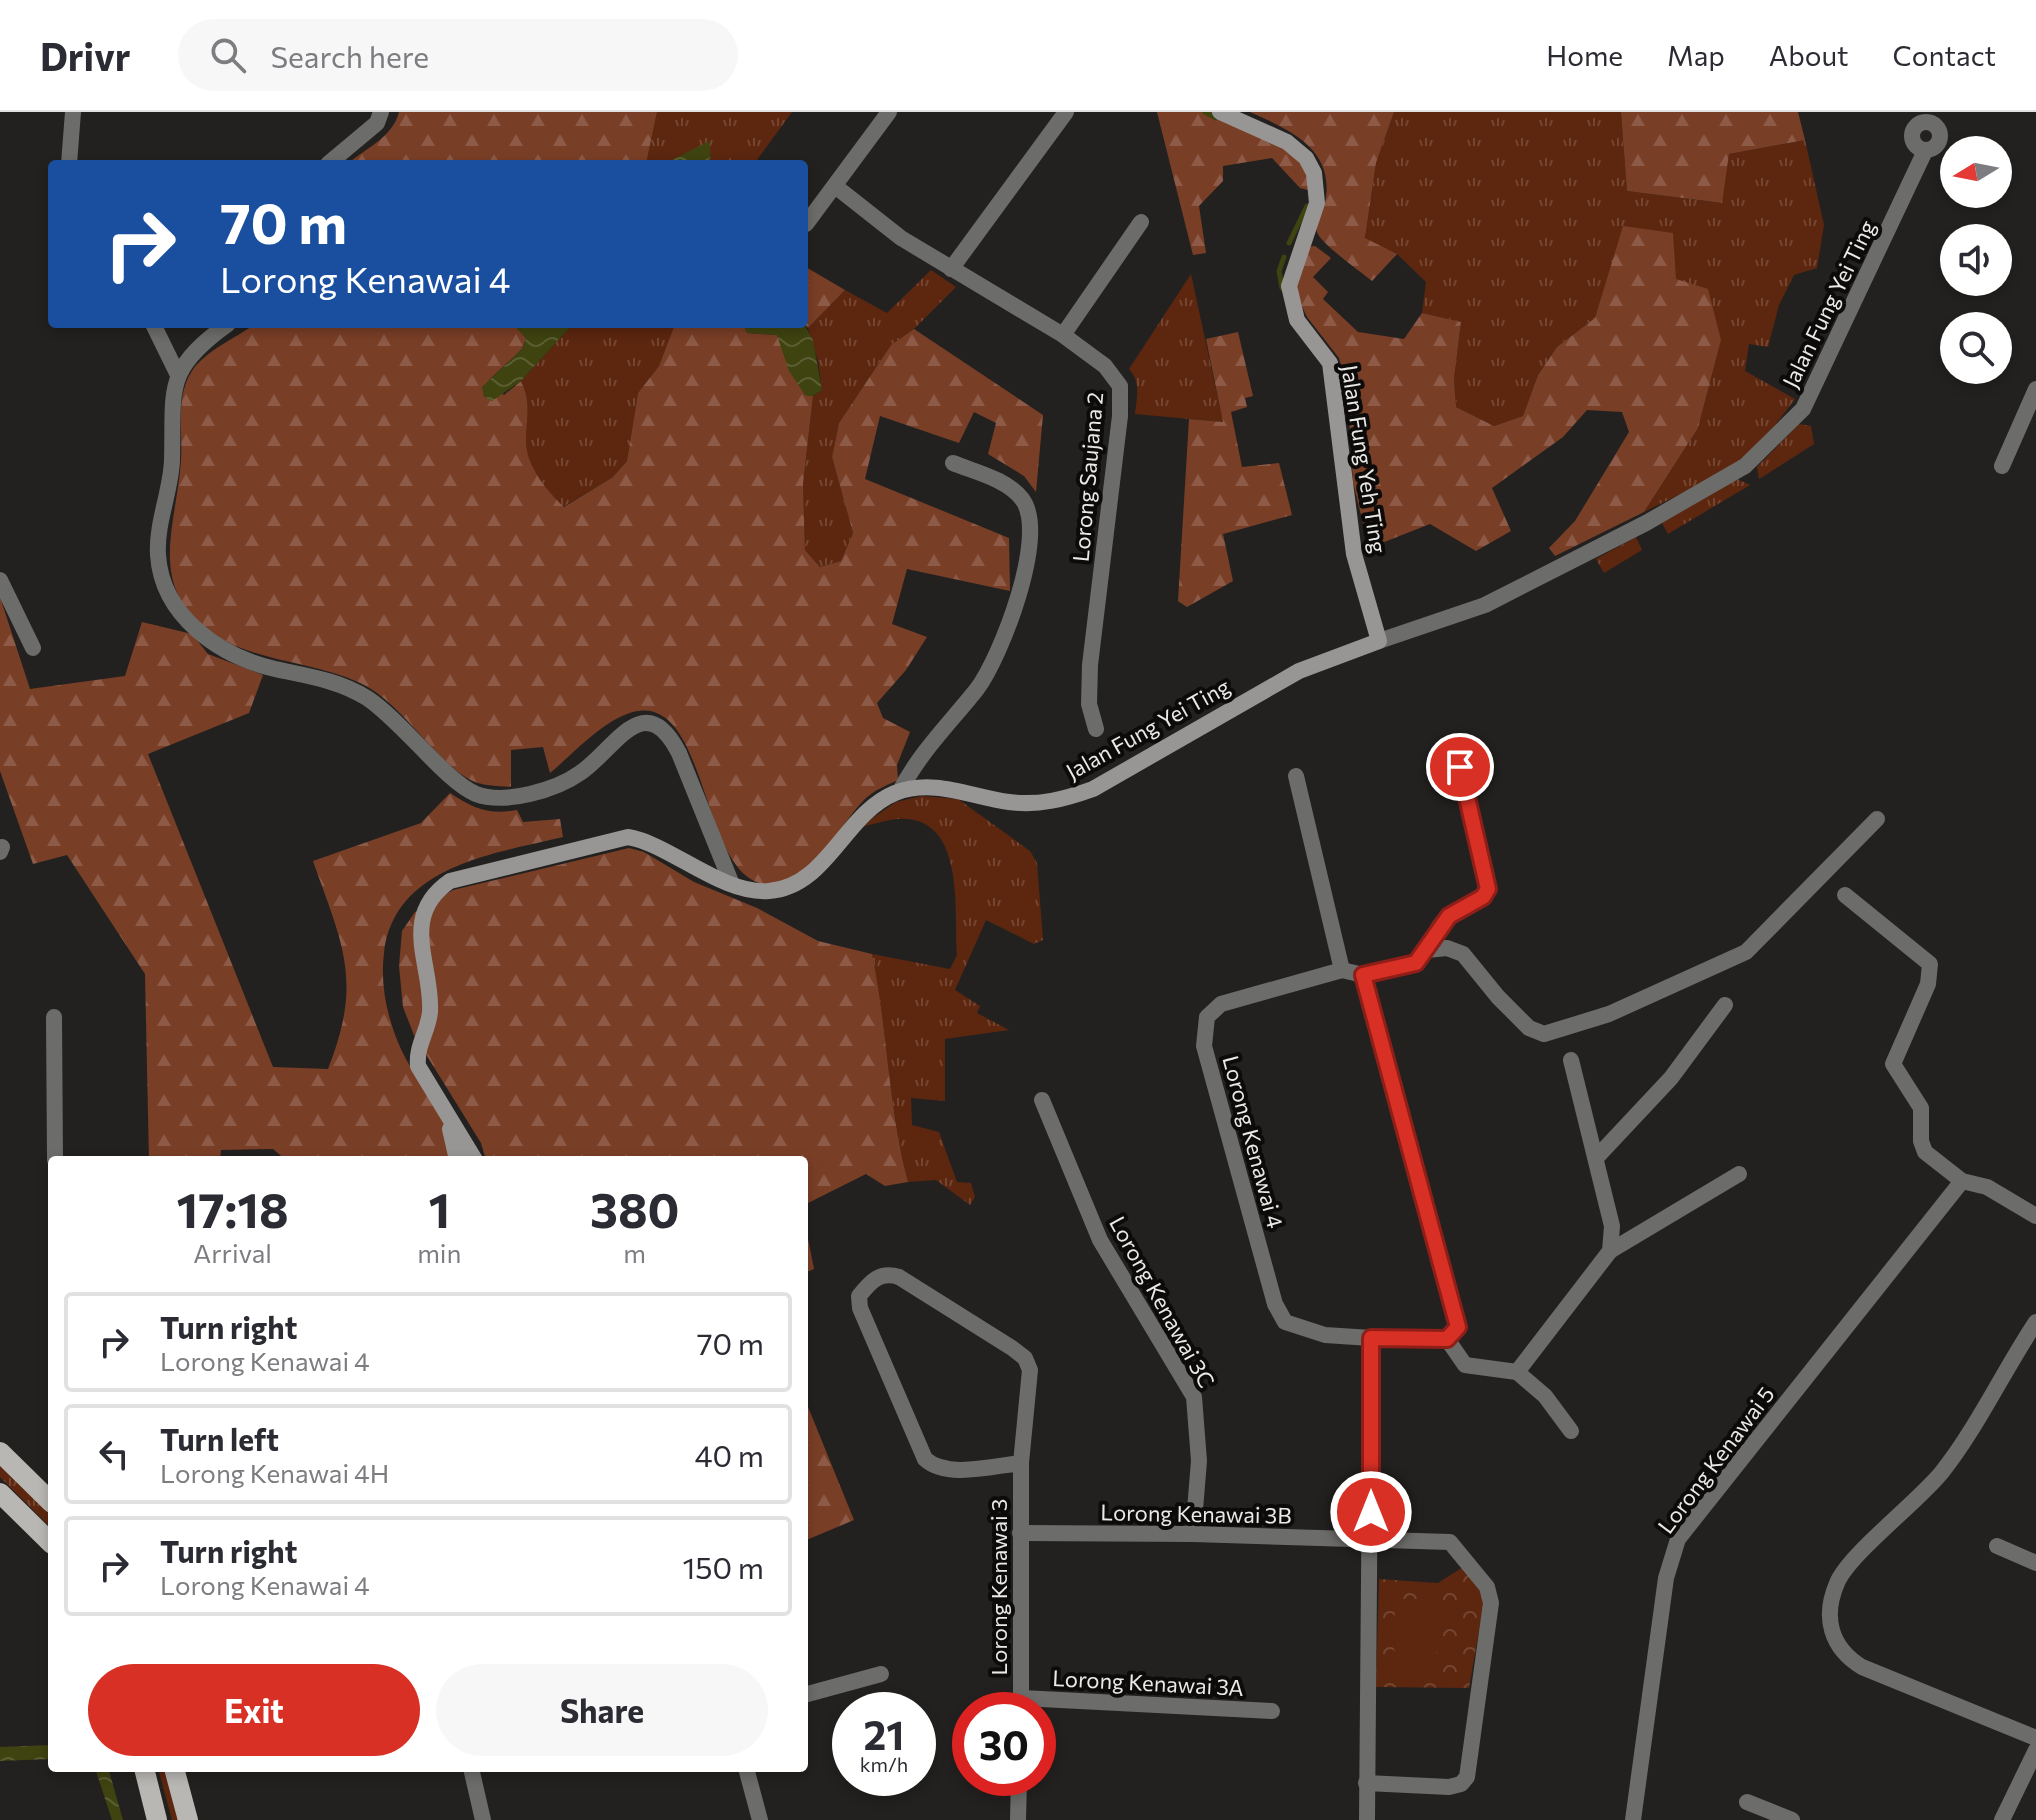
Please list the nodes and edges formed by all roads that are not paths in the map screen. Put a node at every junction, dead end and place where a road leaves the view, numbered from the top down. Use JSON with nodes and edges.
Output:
{"nodes":[{"id":1,"x":73,"y":112,"type":"edge"},
{"id":2,"x":381,"y":112,"type":"edge"},
{"id":3,"x":889,"y":112,"type":"edge"},
{"id":4,"x":1066,"y":112,"type":"edge"},
{"id":5,"x":1220,"y":112,"type":"edge"},
{"id":6,"x":1925,"y":151,"type":"dead end"},
{"id":7,"x":69,"y":160,"type":"edge"},
{"id":8,"x":333,"y":160,"type":"edge"},
{"id":9,"x":835,"y":186,"type":"junction"},
{"id":10,"x":808,"y":221,"type":"edge"},
{"id":11,"x":1141,"y":222,"type":"dead end"},
{"id":12,"x":951,"y":269,"type":"junction"},
{"id":13,"x":155,"y":328,"type":"edge"},
{"id":14,"x":224,"y":328,"type":"edge"},
{"id":15,"x":1063,"y":335,"type":"junction"},
{"id":16,"x":177,"y":373,"type":"junction"},
{"id":17,"x":2034,"y":398,"type":"edge"},
{"id":18,"x":953,"y":463,"type":"dead end"},
{"id":19,"x":2002,"y":466,"type":"dead end"},
{"id":20,"x":0,"y":580,"type":"edge"},
{"id":21,"x":1379,"y":641,"type":"junction"},
{"id":22,"x":33,"y":648,"type":"dead end"},
{"id":23,"x":1096,"y":729,"type":"dead end"},
{"id":24,"x":1454,"y":742,"type":"dead end"},
{"id":25,"x":1296,"y":776,"type":"dead end"},
{"id":26,"x":900,"y":791,"type":"junction"},
{"id":27,"x":1877,"y":819,"type":"dead end"},
{"id":28,"x":731,"y":882,"type":"junction"},
{"id":29,"x":1845,"y":895,"type":"dead end"},
{"id":30,"x":1427,"y":950,"type":"junction"},
{"id":31,"x":1342,"y":970,"type":"junction"},
{"id":32,"x":1363,"y":975,"type":"junction"},
{"id":33,"x":1725,"y":1005,"type":"dead end"},
{"id":34,"x":54,"y":1017,"type":"dead end"},
{"id":35,"x":1571,"y":1060,"type":"dead end"},
{"id":36,"x":1042,"y":1100,"type":"dead end"},
{"id":37,"x":440,"y":1101,"type":"junction"},
{"id":38,"x":55,"y":1156,"type":"edge"},
{"id":39,"x":456,"y":1156,"type":"edge"},
{"id":40,"x":473,"y":1156,"type":"edge"},
{"id":41,"x":1596,"y":1158,"type":"junction"},
{"id":42,"x":1739,"y":1174,"type":"dead end"},
{"id":43,"x":1962,"y":1181,"type":"junction"},
{"id":44,"x":2036,"y":1216,"type":"edge"},
{"id":45,"x":1610,"y":1251,"type":"junction"},
{"id":46,"x":2036,"y":1322,"type":"edge"},
{"id":47,"x":1371,"y":1338,"type":"junction"},
{"id":48,"x":1447,"y":1339,"type":"junction"},
{"id":49,"x":1517,"y":1372,"type":"junction"},
{"id":50,"x":1571,"y":1431,"type":"dead end"},
{"id":51,"x":0,"y":1452,"type":"edge"},
{"id":52,"x":1021,"y":1463,"type":"junction"},
{"id":53,"x":1,"y":1496,"type":"edge"},
{"id":54,"x":48,"y":1499,"type":"edge"},
{"id":55,"x":1020,"y":1533,"type":"junction"},
{"id":56,"x":1193,"y":1534,"type":"junction"},
{"id":57,"x":48,"y":1540,"type":"edge"},
{"id":58,"x":1371,"y":1541,"type":"junction"},
{"id":59,"x":1997,"y":1546,"type":"dead end"},
{"id":60,"x":2036,"y":1563,"type":"edge"},
{"id":61,"x":881,"y":1674,"type":"dead end"},
{"id":62,"x":1022,"y":1692,"type":"edge"},
{"id":63,"x":808,"y":1694,"type":"edge"},
{"id":64,"x":1056,"y":1705,"type":"edge"},
{"id":65,"x":1272,"y":1711,"type":"dead end"},
{"id":66,"x":2036,"y":1738,"type":"edge"},
{"id":67,"x":2036,"y":1750,"type":"edge"},
{"id":68,"x":145,"y":1772,"type":"edge"},
{"id":69,"x":176,"y":1772,"type":"edge"},
{"id":70,"x":472,"y":1772,"type":"edge"},
{"id":71,"x":747,"y":1772,"type":"edge"},
{"id":72,"x":1366,"y":1783,"type":"junction"},
{"id":73,"x":1019,"y":1796,"type":"edge"},
{"id":74,"x":1747,"y":1802,"type":"dead end"},
{"id":75,"x":157,"y":1820,"type":"edge"},
{"id":76,"x":191,"y":1820,"type":"edge"},
{"id":77,"x":483,"y":1820,"type":"edge"},
{"id":78,"x":760,"y":1820,"type":"edge"},
{"id":79,"x":1018,"y":1820,"type":"edge"},
{"id":80,"x":1367,"y":1820,"type":"edge"},
{"id":81,"x":1633,"y":1820,"type":"edge"},
{"id":82,"x":1792,"y":1820,"type":"edge"},
{"id":83,"x":2002,"y":1820,"type":"edge"}],
"edges":[{"from":1,"to":7,"type":"street"},
{"from":2,"to":8,"type":"street"},
{"from":3,"to":9,"type":"street"},
{"from":4,"to":12,"type":"street"},
{"from":5,"to":21,"type":"street","name":"Jalan Fung Yeh Ting"},
{"from":6,"to":21,"type":"street","name":"Jalan Fung Yei Ting"},
{"from":9,"to":10,"type":"street"},
{"from":9,"to":12,"type":"street","name":"Lorong Saujana 2"},
{"from":11,"to":15,"type":"street"},
{"from":12,"to":15,"type":"street","name":"Lorong Saujana 2"},
{"from":13,"to":16,"type":"street"},
{"from":14,"to":16,"type":"street"},
{"from":15,"to":23,"type":"street","name":"Lorong Saujana 2"},
{"from":16,"to":28,"type":"street"},
{"from":17,"to":19,"type":"street"},
{"from":18,"to":26,"type":"street"},
{"from":20,"to":22,"type":"street"},
{"from":21,"to":26,"type":"street","name":"Jalan Fung Yei Ting"},
{"from":24,"to":30,"type":"street","name":"Lorong Kenawai 4"},
{"from":25,"to":31,"type":"street"},
{"from":26,"to":28,"type":"street","name":"Jalan Fung Yei Ting"},
{"from":27,"to":30,"type":"street"},
{"from":28,"to":37,"type":"street","name":"Jalan Fung Yei Ting"},
{"from":29,"to":43,"type":"street"},
{"from":30,"to":32,"type":"street","name":"Lorong Kenawai 4"},
{"from":31,"to":32,"type":"street","name":"Lorong Kenawai 4"},
{"from":31,"to":47,"type":"street","name":"Lorong Kenawai 4"},
{"from":32,"to":48,"type":"street"},
{"from":33,"to":41,"type":"street"},
{"from":34,"to":38,"type":"street"},
{"from":35,"to":41,"type":"street"},
{"from":36,"to":56,"type":"street","name":"Lorong Kenawai 3C"},
{"from":37,"to":39,"type":"street","name":"Jalan Fung Yei Ting"},
{"from":37,"to":40,"type":"street","name":"Jalan Fung Yei Ting"},
{"from":41,"to":45,"type":"street"},
{"from":42,"to":45,"type":"street"},
{"from":43,"to":44,"type":"street"},
{"from":43,"to":81,"type":"street","name":"Lorong Kenawai 5"},
{"from":45,"to":49,"type":"street"},
{"from":46,"to":66,"type":"street"},
{"from":47,"to":48,"type":"street","name":"Lorong Kenawai 4"},
{"from":47,"to":58,"type":"street"},
{"from":48,"to":49,"type":"street"},
{"from":49,"to":50,"type":"street"},
{"from":51,"to":54,"type":"main road"},
{"from":52,"to":52,"type":"street","name":"Lorong Kenawai 3"},
{"from":52,"to":55,"type":"street","name":"Lorong Kenawai 3"},
{"from":53,"to":57,"type":"main road"},
{"from":55,"to":56,"type":"street","name":"Lorong Kenawai 3B"},
{"from":55,"to":62,"type":"street","name":"Lorong Kenawai 3"},
{"from":56,"to":58,"type":"street","name":"Lorong Kenawai 3B"},
{"from":58,"to":72,"type":"street"},
{"from":58,"to":72,"type":"street","name":"Lorong Kenawai 3B"},
{"from":59,"to":60,"type":"street"},
{"from":61,"to":63,"type":"street"},
{"from":64,"to":65,"type":"street","name":"Lorong Kenawai 3A"},
{"from":67,"to":83,"type":"street"},
{"from":68,"to":75,"type":"main road"},
{"from":69,"to":76,"type":"main road"},
{"from":70,"to":77,"type":"street"},
{"from":71,"to":78,"type":"street"},
{"from":72,"to":80,"type":"street"},
{"from":73,"to":79,"type":"street"},
{"from":74,"to":82,"type":"street"}]}
